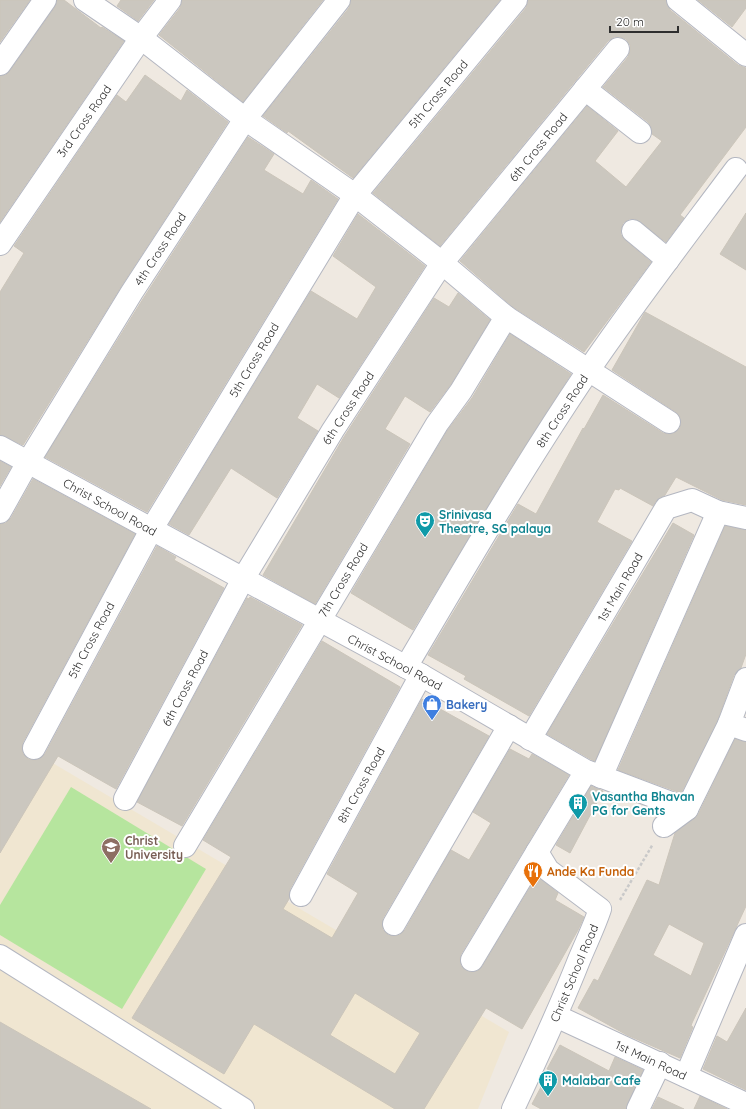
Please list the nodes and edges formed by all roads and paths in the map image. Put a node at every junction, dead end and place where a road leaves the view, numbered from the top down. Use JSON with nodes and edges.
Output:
{"nodes":[{"id":1,"x":45,"y":0,"type":"edge"},
{"id":2,"x":85,"y":0,"type":"edge"},
{"id":3,"x":170,"y":0,"type":"edge"},
{"id":4,"x":339,"y":0,"type":"edge"},
{"id":5,"x":516,"y":0,"type":"edge"},
{"id":6,"x":678,"y":0,"type":"edge"},
{"id":7,"x":141,"y":38,"type":"junction"},
{"id":8,"x":618,"y":49,"type":"dead end"},
{"id":9,"x":746,"y":55,"type":"edge"},
{"id":10,"x":0,"y":64,"type":"edge"},
{"id":11,"x":585,"y":89,"type":"junction"},
{"id":12,"x":245,"y":119,"type":"junction"},
{"id":13,"x":640,"y":132,"type":"dead end"},
{"id":14,"x":736,"y":169,"type":"dead end"},
{"id":15,"x":355,"y":195,"type":"junction"},
{"id":16,"x":633,"y":231,"type":"dead end"},
{"id":17,"x":0,"y":244,"type":"edge"},
{"id":18,"x":668,"y":260,"type":"junction"},
{"id":19,"x":442,"y":263,"type":"junction"},
{"id":20,"x":506,"y":316,"type":"junction"},
{"id":21,"x":588,"y":371,"type":"junction"},
{"id":22,"x":669,"y":422,"type":"dead end"},
{"id":23,"x":0,"y":447,"type":"edge"},
{"id":24,"x":28,"y":462,"type":"junction"},
{"id":25,"x":0,"y":512,"type":"edge"},
{"id":26,"x":718,"y":512,"type":"junction"},
{"id":27,"x":746,"y":518,"type":"edge"},
{"id":28,"x":151,"y":530,"type":"junction"},
{"id":29,"x":243,"y":579,"type":"junction"},
{"id":30,"x":318,"y":621,"type":"junction"},
{"id":31,"x":414,"y":671,"type":"junction"},
{"id":32,"x":746,"y":679,"type":"edge"},
{"id":33,"x":509,"y":726,"type":"junction"},
{"id":34,"x":738,"y":727,"type":"edge"},
{"id":35,"x":530,"y":739,"type":"junction"},
{"id":36,"x":34,"y":748,"type":"dead end"},
{"id":37,"x":594,"y":774,"type":"junction"},
{"id":38,"x":124,"y":799,"type":"dead end"},
{"id":39,"x":687,"y":809,"type":"junction"},
{"id":40,"x":664,"y":826,"type":"joint"},
{"id":41,"x":185,"y":846,"type":"dead end"},
{"id":42,"x":537,"y":852,"type":"junction"},
{"id":43,"x":301,"y":895,"type":"dead end"},
{"id":44,"x":620,"y":901,"type":"dead end"},
{"id":45,"x":394,"y":924,"type":"dead end"},
{"id":46,"x":745,"y":940,"type":"edge"},
{"id":47,"x":0,"y":956,"type":"edge"},
{"id":48,"x":472,"y":960,"type":"dead end"},
{"id":49,"x":556,"y":1016,"type":"junction"},
{"id":50,"x":660,"y":1063,"type":"junction"},
{"id":51,"x":686,"y":1076,"type":"junction"},
{"id":52,"x":746,"y":1104,"type":"edge"},
{"id":53,"x":243,"y":1109,"type":"edge"},
{"id":54,"x":513,"y":1109,"type":"edge"},
{"id":55,"x":638,"y":1109,"type":"edge"}],
"edges":[{"from":1,"to":10,"type":"street"},
{"from":2,"to":7,"type":"street"},
{"from":3,"to":7,"type":"street","name":"3rd Cross Road"},
{"from":4,"to":12,"type":"street","name":"4th Cross Road"},
{"from":5,"to":15,"type":"street","name":"5th Cross Road"},
{"from":6,"to":9,"type":"street"},
{"from":7,"to":12,"type":"street"},
{"from":7,"to":17,"type":"street","name":"3rd Cross Road"},
{"from":8,"to":11,"type":"street","name":"6th Cross Road"},
{"from":11,"to":13,"type":"street"},
{"from":11,"to":19,"type":"street","name":"6th Cross Road"},
{"from":12,"to":15,"type":"street"},
{"from":12,"to":24,"type":"street","name":"4th Cross Road"},
{"from":14,"to":18,"type":"street","name":"8th Cross Road"},
{"from":15,"to":19,"type":"street"},
{"from":15,"to":28,"type":"street","name":"5th Cross Road"},
{"from":16,"to":18,"type":"street"},
{"from":18,"to":21,"type":"street","name":"8th Cross Road"},
{"from":19,"to":20,"type":"street"},
{"from":19,"to":29,"type":"street","name":"6th Cross Road"},
{"from":20,"to":21,"type":"street"},
{"from":20,"to":30,"type":"street","name":"7th Cross Road"},
{"from":21,"to":22,"type":"street"},
{"from":21,"to":31,"type":"street","name":"8th Cross Road"},
{"from":23,"to":24,"type":"street","name":"Christ School Road"},
{"from":24,"to":25,"type":"street","name":"4th Cross Road"},
{"from":24,"to":28,"type":"street","name":"Christ School Road"},
{"from":26,"to":27,"type":"street","name":"1st Main Road"},
{"from":26,"to":35,"type":"street","name":"1st Main Road"},
{"from":26,"to":37,"type":"street"},
{"from":28,"to":29,"type":"street","name":"Christ School Road"},
{"from":28,"to":36,"type":"street","name":"5th Cross Road"},
{"from":29,"to":30,"type":"street","name":"Christ School Road"},
{"from":29,"to":38,"type":"street","name":"6th Cross Road"},
{"from":30,"to":31,"type":"street","name":"Christ School Road"},
{"from":30,"to":41,"type":"street","name":"7th Cross Road"},
{"from":31,"to":33,"type":"street","name":"Christ School Road"},
{"from":31,"to":43,"type":"street","name":"8th Cross Road"},
{"from":32,"to":34,"type":"street"},
{"from":33,"to":35,"type":"street","name":"Christ School Road"},
{"from":33,"to":45,"type":"street"},
{"from":34,"to":39,"type":"street"},
{"from":35,"to":37,"type":"street","name":"Christ School Road"},
{"from":37,"to":39,"type":"street","name":"Christ School Road"},
{"from":37,"to":42,"type":"street"},
{"from":39,"to":40,"type":"street"},
{"from":40,"to":44,"type":"path"},
{"from":42,"to":48,"type":"street"},
{"from":42,"to":49,"type":"street","name":"Christ School Road"},
{"from":46,"to":51,"type":"street"},
{"from":47,"to":53,"type":"street"},
{"from":49,"to":50,"type":"street","name":"1st Main Road"},
{"from":49,"to":54,"type":"street","name":"Christ School Road"},
{"from":50,"to":51,"type":"street","name":"1st Main Road"},
{"from":50,"to":55,"type":"street"},
{"from":51,"to":52,"type":"street","name":"1st Main Road"}]}
